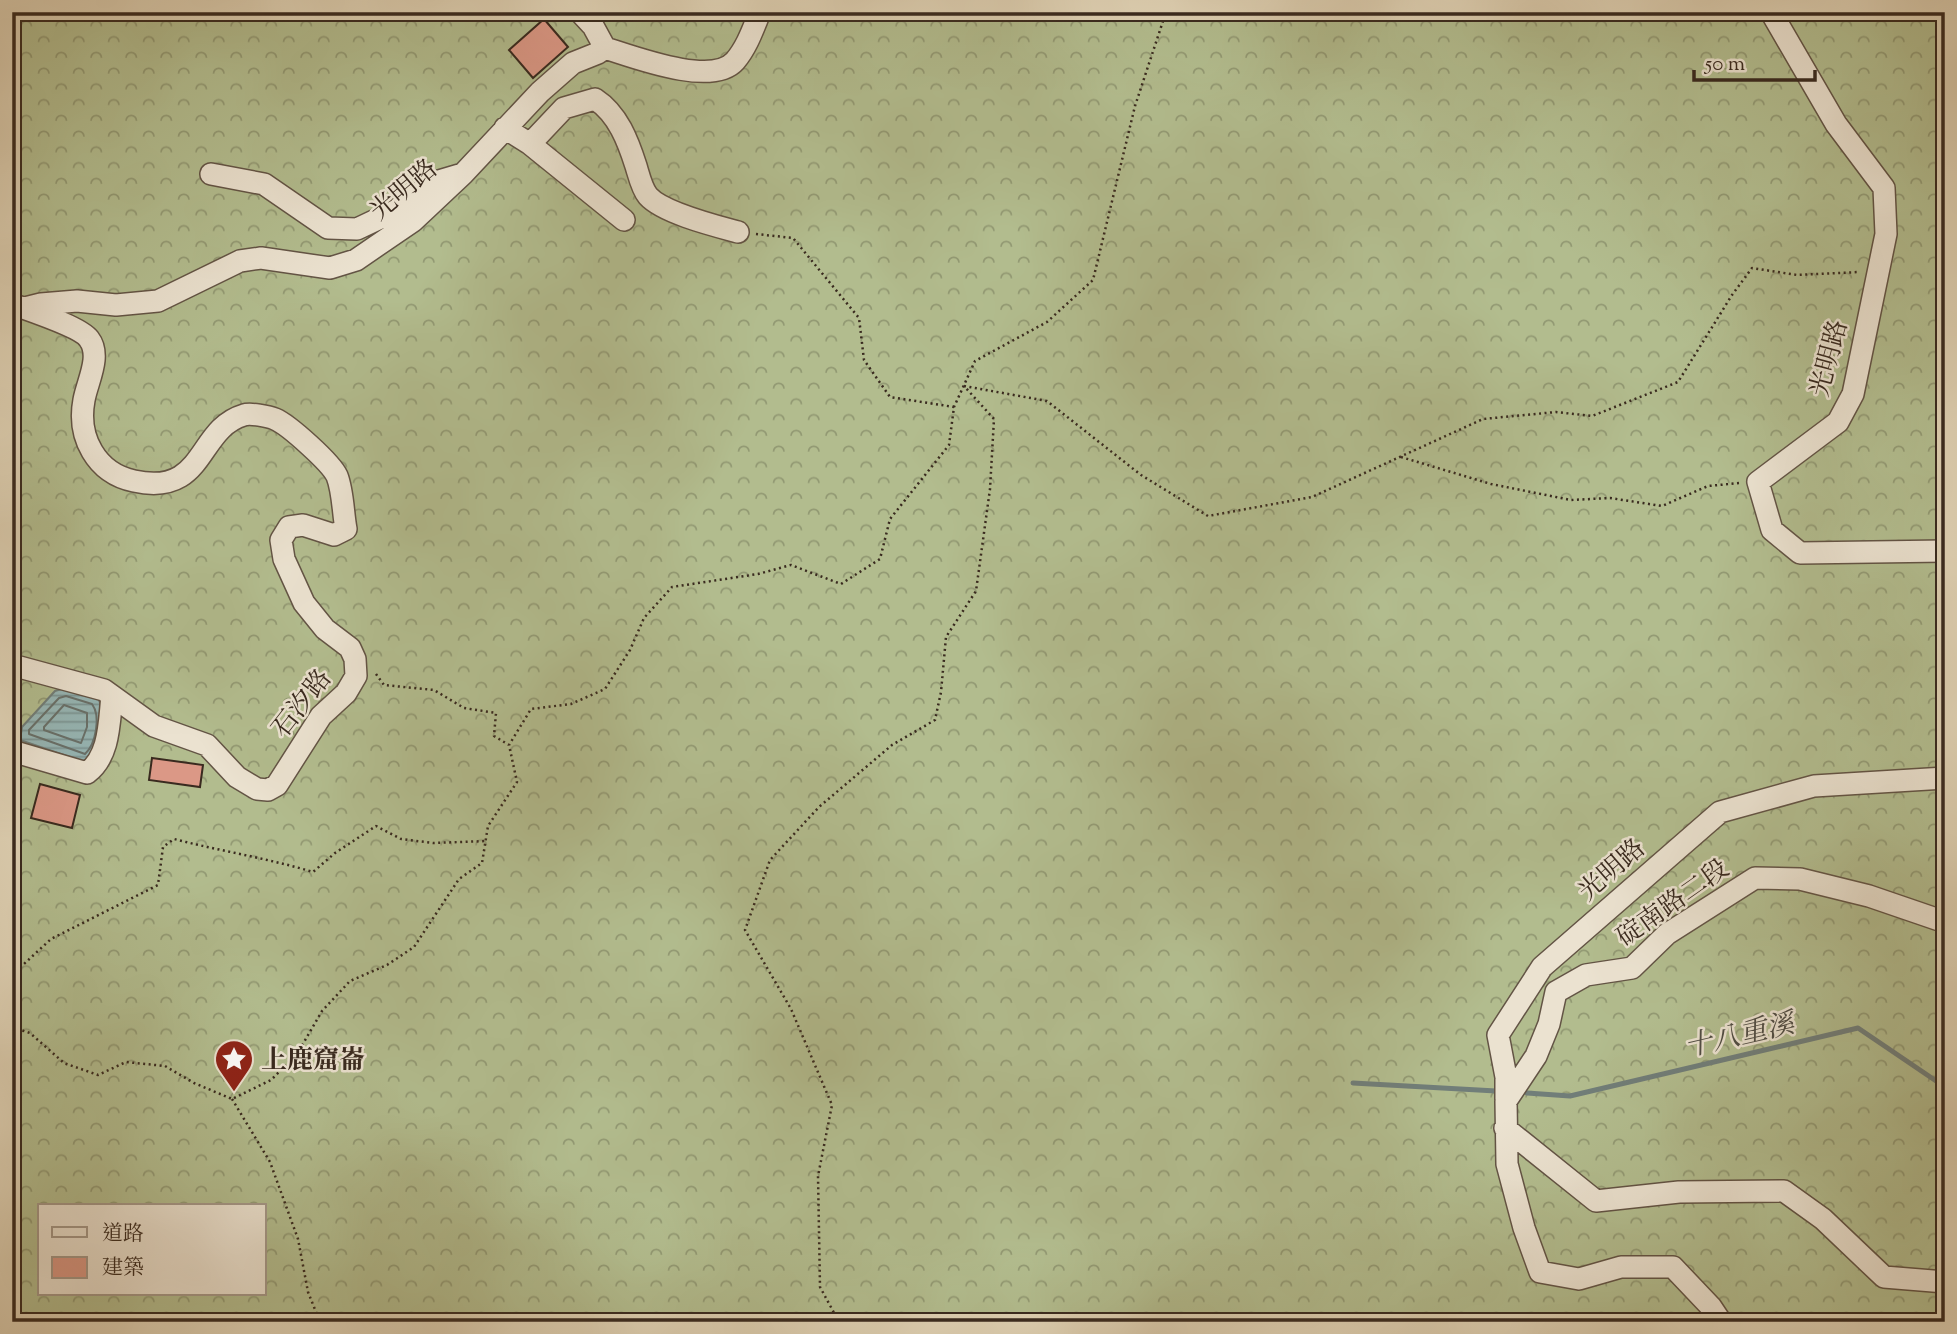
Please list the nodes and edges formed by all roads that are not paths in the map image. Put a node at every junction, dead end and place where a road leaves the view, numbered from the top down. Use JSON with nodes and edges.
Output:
{"nodes":[{"id":1,"x":580,"y":12,"type":"edge"},
{"id":2,"x":760,"y":12,"type":"edge"},
{"id":3,"x":1771,"y":12,"type":"edge"},
{"id":4,"x":605,"y":48,"type":"junction"},
{"id":5,"x":505,"y":128,"type":"junction"},
{"id":6,"x":530,"y":144,"type":"junction"},
{"id":7,"x":211,"y":174,"type":"dead end"},
{"id":8,"x":463,"y":174,"type":"junction"},
{"id":9,"x":624,"y":220,"type":"dead end"},
{"id":10,"x":738,"y":232,"type":"road end"},
{"id":11,"x":19,"y":306,"type":"edge"},
{"id":12,"x":1945,"y":551,"type":"edge"},
{"id":13,"x":12,"y":665,"type":"edge"},
{"id":14,"x":112,"y":696,"type":"junction"},
{"id":15,"x":12,"y":751,"type":"edge"},
{"id":16,"x":1945,"y":778,"type":"edge"},
{"id":17,"x":1945,"y":922,"type":"edge"},
{"id":18,"x":1506,"y":1101,"type":"junction"},
{"id":19,"x":1505,"y":1128,"type":"junction"},
{"id":20,"x":1945,"y":1282,"type":"edge"},
{"id":21,"x":1721,"y":1322,"type":"edge"}],
"edges":[{"from":1,"to":4,"type":"street"},
{"from":2,"to":4,"type":"street"},
{"from":3,"to":12,"type":"street","name":"光明路"},
{"from":4,"to":5,"type":"street","name":"光明路"},
{"from":5,"to":6,"type":"street"},
{"from":5,"to":8,"type":"street","name":"光明路"},
{"from":6,"to":9,"type":"street"},
{"from":6,"to":10,"type":"street"},
{"from":7,"to":8,"type":"street"},
{"from":8,"to":11,"type":"street","name":"光明路"},
{"from":11,"to":14,"type":"street","name":"石汐路"},
{"from":13,"to":14,"type":"street","name":"石汐路"},
{"from":14,"to":15,"type":"street"},
{"from":16,"to":18,"type":"street","name":"光明路"},
{"from":17,"to":18,"type":"street","name":"碇南路二段"},
{"from":18,"to":19,"type":"street"},
{"from":19,"to":20,"type":"street"},
{"from":19,"to":21,"type":"street"}]}
